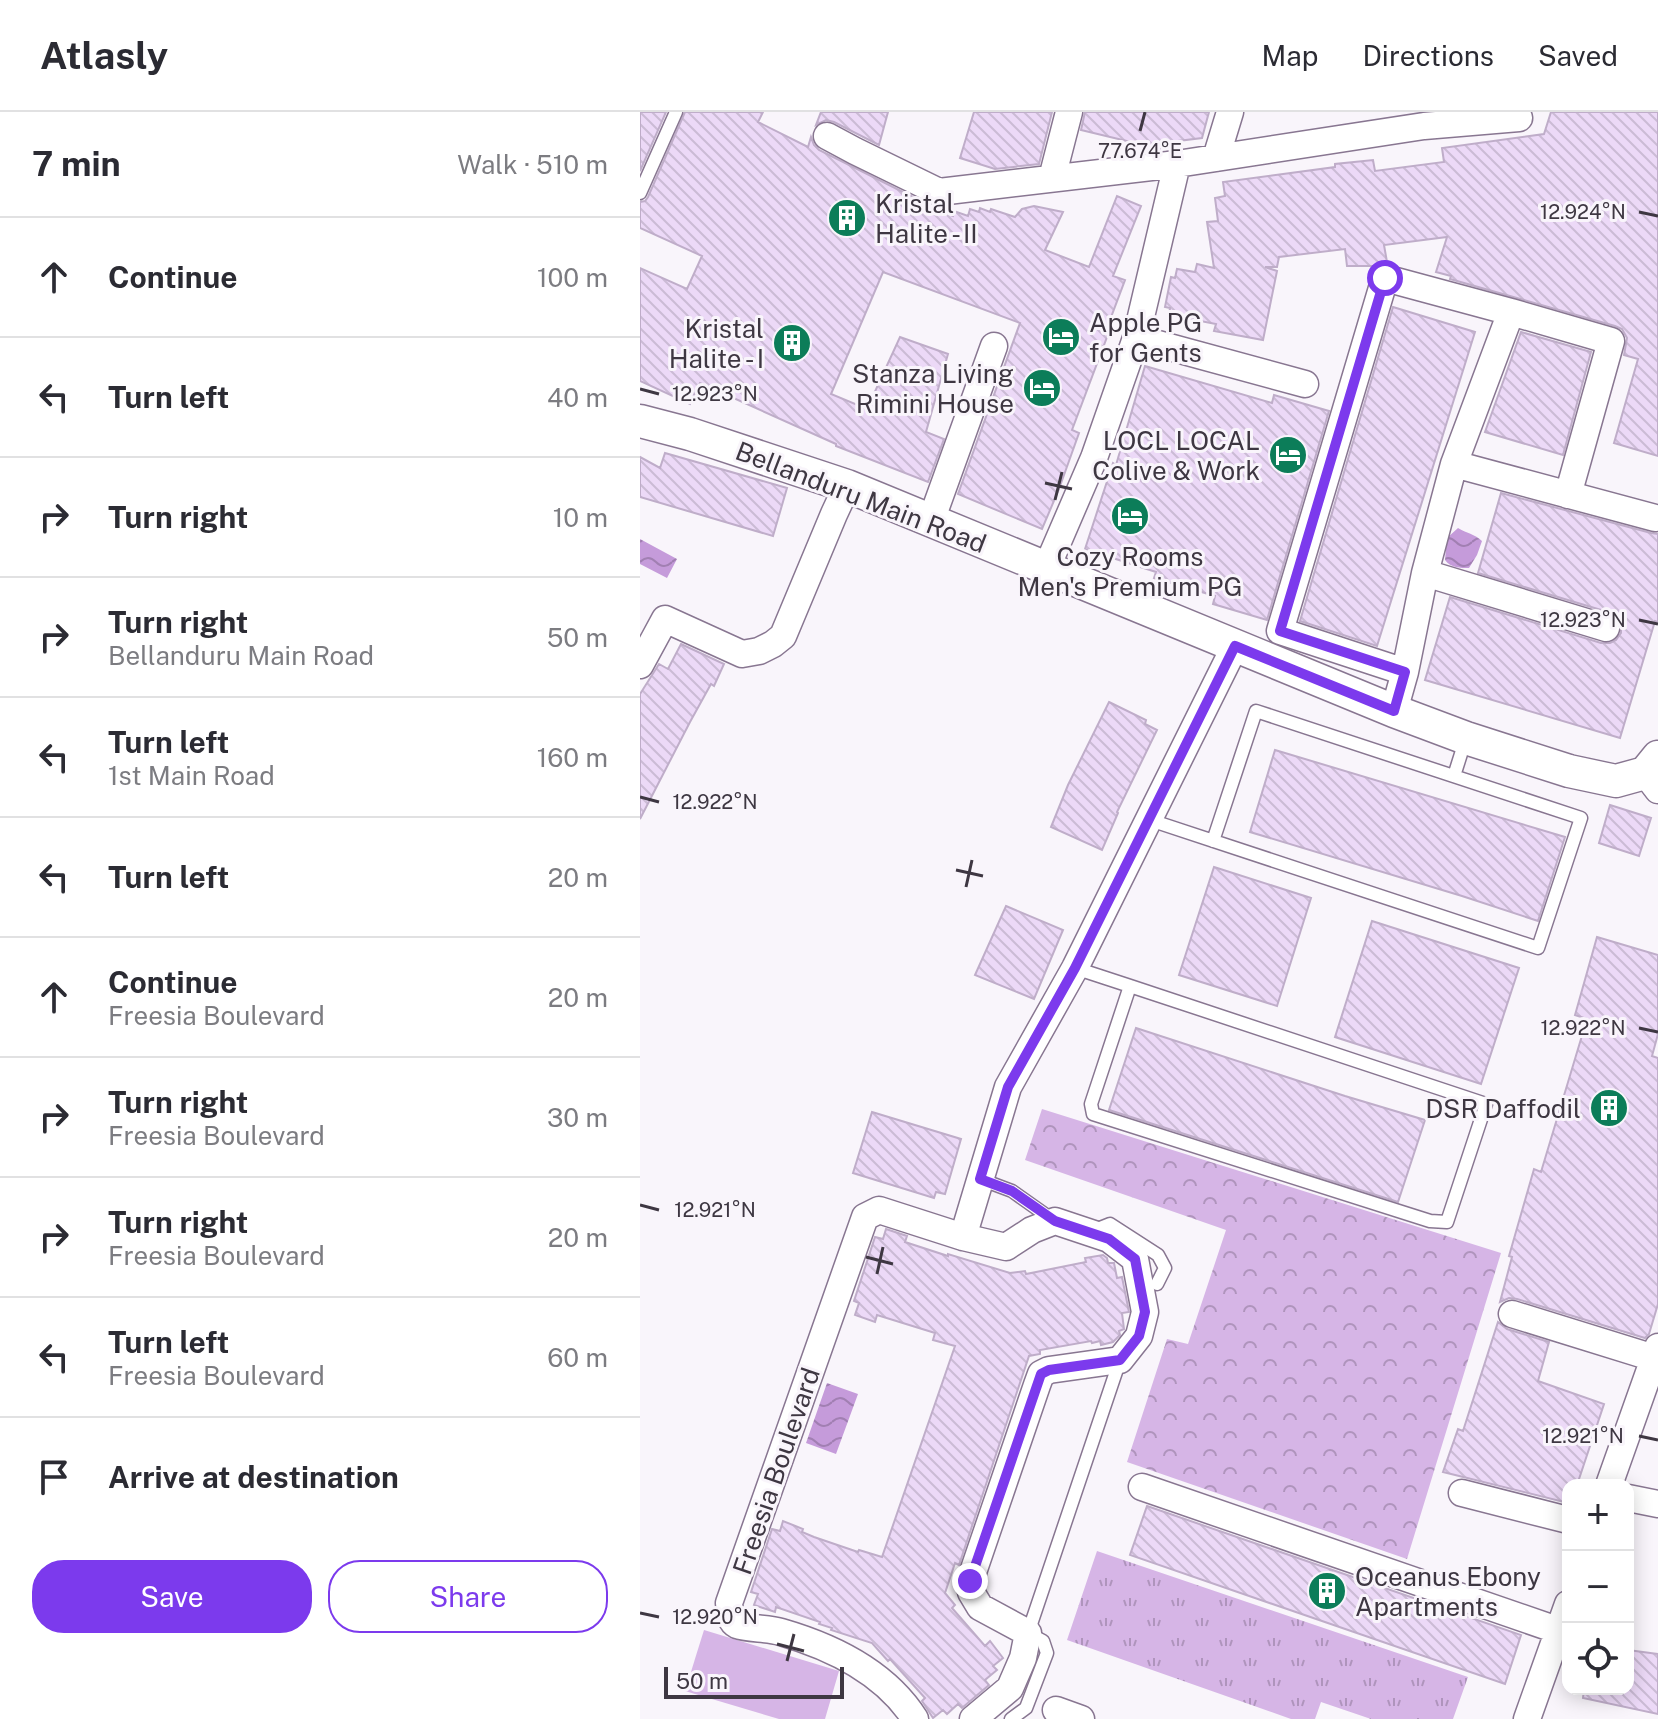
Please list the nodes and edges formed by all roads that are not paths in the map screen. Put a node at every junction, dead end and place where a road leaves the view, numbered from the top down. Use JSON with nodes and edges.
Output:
{"nodes":[{"id":1,"x":676,"y":112,"type":"edge"},
{"id":2,"x":1069,"y":112,"type":"edge"},
{"id":3,"x":1230,"y":112,"type":"edge"},
{"id":4,"x":1519,"y":118,"type":"dead end"},
{"id":5,"x":1426,"y":119,"type":"edge"},
{"id":6,"x":827,"y":136,"type":"dead end"},
{"id":7,"x":1216,"y":158,"type":"junction"},
{"id":8,"x":1177,"y":164,"type":"junction"},
{"id":9,"x":1052,"y":178,"type":"junction"},
{"id":10,"x":640,"y":193,"type":"edge"},
{"id":11,"x":1511,"y":312,"type":"junction"},
{"id":12,"x":1136,"y":338,"type":"junction"},
{"id":13,"x":994,"y":346,"type":"dead end"},
{"id":14,"x":1305,"y":384,"type":"dead end"},
{"id":15,"x":640,"y":421,"type":"edge"},
{"id":16,"x":1454,"y":464,"type":"junction"},
{"id":17,"x":847,"y":486,"type":"junction"},
{"id":18,"x":1568,"y":495,"type":"junction"},
{"id":19,"x":1655,"y":518,"type":"dead end"},
{"id":20,"x":931,"y":521,"type":"junction"},
{"id":21,"x":1047,"y":567,"type":"junction"},
{"id":22,"x":1425,"y":573,"type":"junction"},
{"id":23,"x":1606,"y":628,"type":"dead end"},
{"id":24,"x":1235,"y":646,"type":"junction"},
{"id":25,"x":640,"y":665,"type":"edge"},
{"id":26,"x":1405,"y":672,"type":"junction"},
{"id":27,"x":1394,"y":711,"type":"junction"},
{"id":28,"x":1466,"y":738,"type":"junction"},
{"id":29,"x":1654,"y":773,"type":"edge"},
{"id":30,"x":1454,"y":776,"type":"junction"},
{"id":31,"x":1150,"y":820,"type":"junction"},
{"id":32,"x":1213,"y":841,"type":"junction"},
{"id":33,"x":1075,"y":968,"type":"junction"},
{"id":34,"x":1130,"y":986,"type":"junction"},
{"id":35,"x":980,"y":1179,"type":"junction"},
{"id":36,"x":1055,"y":1221,"type":"junction"},
{"id":37,"x":1089,"y":1232,"type":"junction"},
{"id":38,"x":963,"y":1237,"type":"junction"},
{"id":39,"x":1157,"y":1284,"type":"dead end"},
{"id":40,"x":1512,"y":1314,"type":"dead end"},
{"id":41,"x":1656,"y":1353,"type":"edge"},
{"id":42,"x":1120,"y":1360,"type":"junction"},
{"id":43,"x":1611,"y":1479,"type":"edge"},
{"id":44,"x":1142,"y":1487,"type":"dead end"},
{"id":45,"x":1462,"y":1493,"type":"dead end"},
{"id":46,"x":1634,"y":1499,"type":"edge"},
{"id":47,"x":1658,"y":1504,"type":"edge"},
{"id":48,"x":1562,"y":1518,"type":"edge"},
{"id":49,"x":1562,"y":1623,"type":"edge"},
{"id":50,"x":1560,"y":1631,"type":"junction"},
{"id":51,"x":1028,"y":1633,"type":"junction"},
{"id":52,"x":1056,"y":1710,"type":"dead end"},
{"id":53,"x":991,"y":1718,"type":"edge"},
{"id":54,"x":915,"y":1719,"type":"edge"},
{"id":55,"x":1011,"y":1719,"type":"edge"},
{"id":56,"x":1081,"y":1719,"type":"edge"},
{"id":57,"x":1527,"y":1719,"type":"edge"}],
"edges":[{"from":1,"to":10,"type":"lane"},
{"from":2,"to":9,"type":"street"},
{"from":3,"to":7,"type":"street"},
{"from":4,"to":5,"type":"street"},
{"from":5,"to":7,"type":"street"},
{"from":6,"to":9,"type":"street"},
{"from":7,"to":8,"type":"street"},
{"from":8,"to":9,"type":"street"},
{"from":8,"to":12,"type":"street"},
{"from":11,"to":16,"type":"street"},
{"from":11,"to":18,"type":"street"},
{"from":11,"to":26,"type":"street"},
{"from":12,"to":14,"type":"street"},
{"from":12,"to":21,"type":"street"},
{"from":13,"to":20,"type":"street"},
{"from":15,"to":17,"type":"street","name":"Bellanduru Main Road"},
{"from":16,"to":18,"type":"street"},
{"from":16,"to":22,"type":"street"},
{"from":17,"to":20,"type":"street","name":"Bellanduru Main Road"},
{"from":17,"to":25,"type":"street"},
{"from":18,"to":19,"type":"street"},
{"from":20,"to":21,"type":"street","name":"Bellanduru Main Road"},
{"from":21,"to":24,"type":"street","name":"Bellanduru Main Road"},
{"from":22,"to":23,"type":"street"},
{"from":22,"to":26,"type":"street"},
{"from":24,"to":27,"type":"street","name":"Bellanduru Main Road"},
{"from":24,"to":31,"type":"street"},
{"from":26,"to":27,"type":"street"},
{"from":27,"to":28,"type":"street","name":"Bellanduru Main Road"},
{"from":28,"to":29,"type":"street","name":"Bellanduru Main Road"},
{"from":28,"to":30,"type":"lane"},
{"from":30,"to":32,"type":"lane"},
{"from":30,"to":32,"type":"lane"},
{"from":31,"to":32,"type":"lane"},
{"from":31,"to":33,"type":"street"},
{"from":33,"to":34,"type":"lane"},
{"from":33,"to":35,"type":"street"},
{"from":34,"to":34,"type":"lane"},
{"from":35,"to":36,"type":"lane"},
{"from":35,"to":38,"type":"street"},
{"from":36,"to":37,"type":"street"},
{"from":36,"to":38,"type":"street","name":"Freesia Boulevard"},
{"from":37,"to":39,"type":"lane"},
{"from":37,"to":42,"type":"street"},
{"from":38,"to":54,"type":"street","name":"Freesia Boulevard"},
{"from":40,"to":41,"type":"street"},
{"from":41,"to":43,"type":"street"},
{"from":42,"to":51,"type":"lane"},
{"from":42,"to":51,"type":"street"},
{"from":44,"to":50,"type":"street"},
{"from":45,"to":48,"type":"street"},
{"from":46,"to":47,"type":"street"},
{"from":49,"to":50,"type":"street"},
{"from":50,"to":57,"type":"street"},
{"from":51,"to":53,"type":"street"},
{"from":51,"to":55,"type":"lane"},
{"from":52,"to":56,"type":"street"}]}
